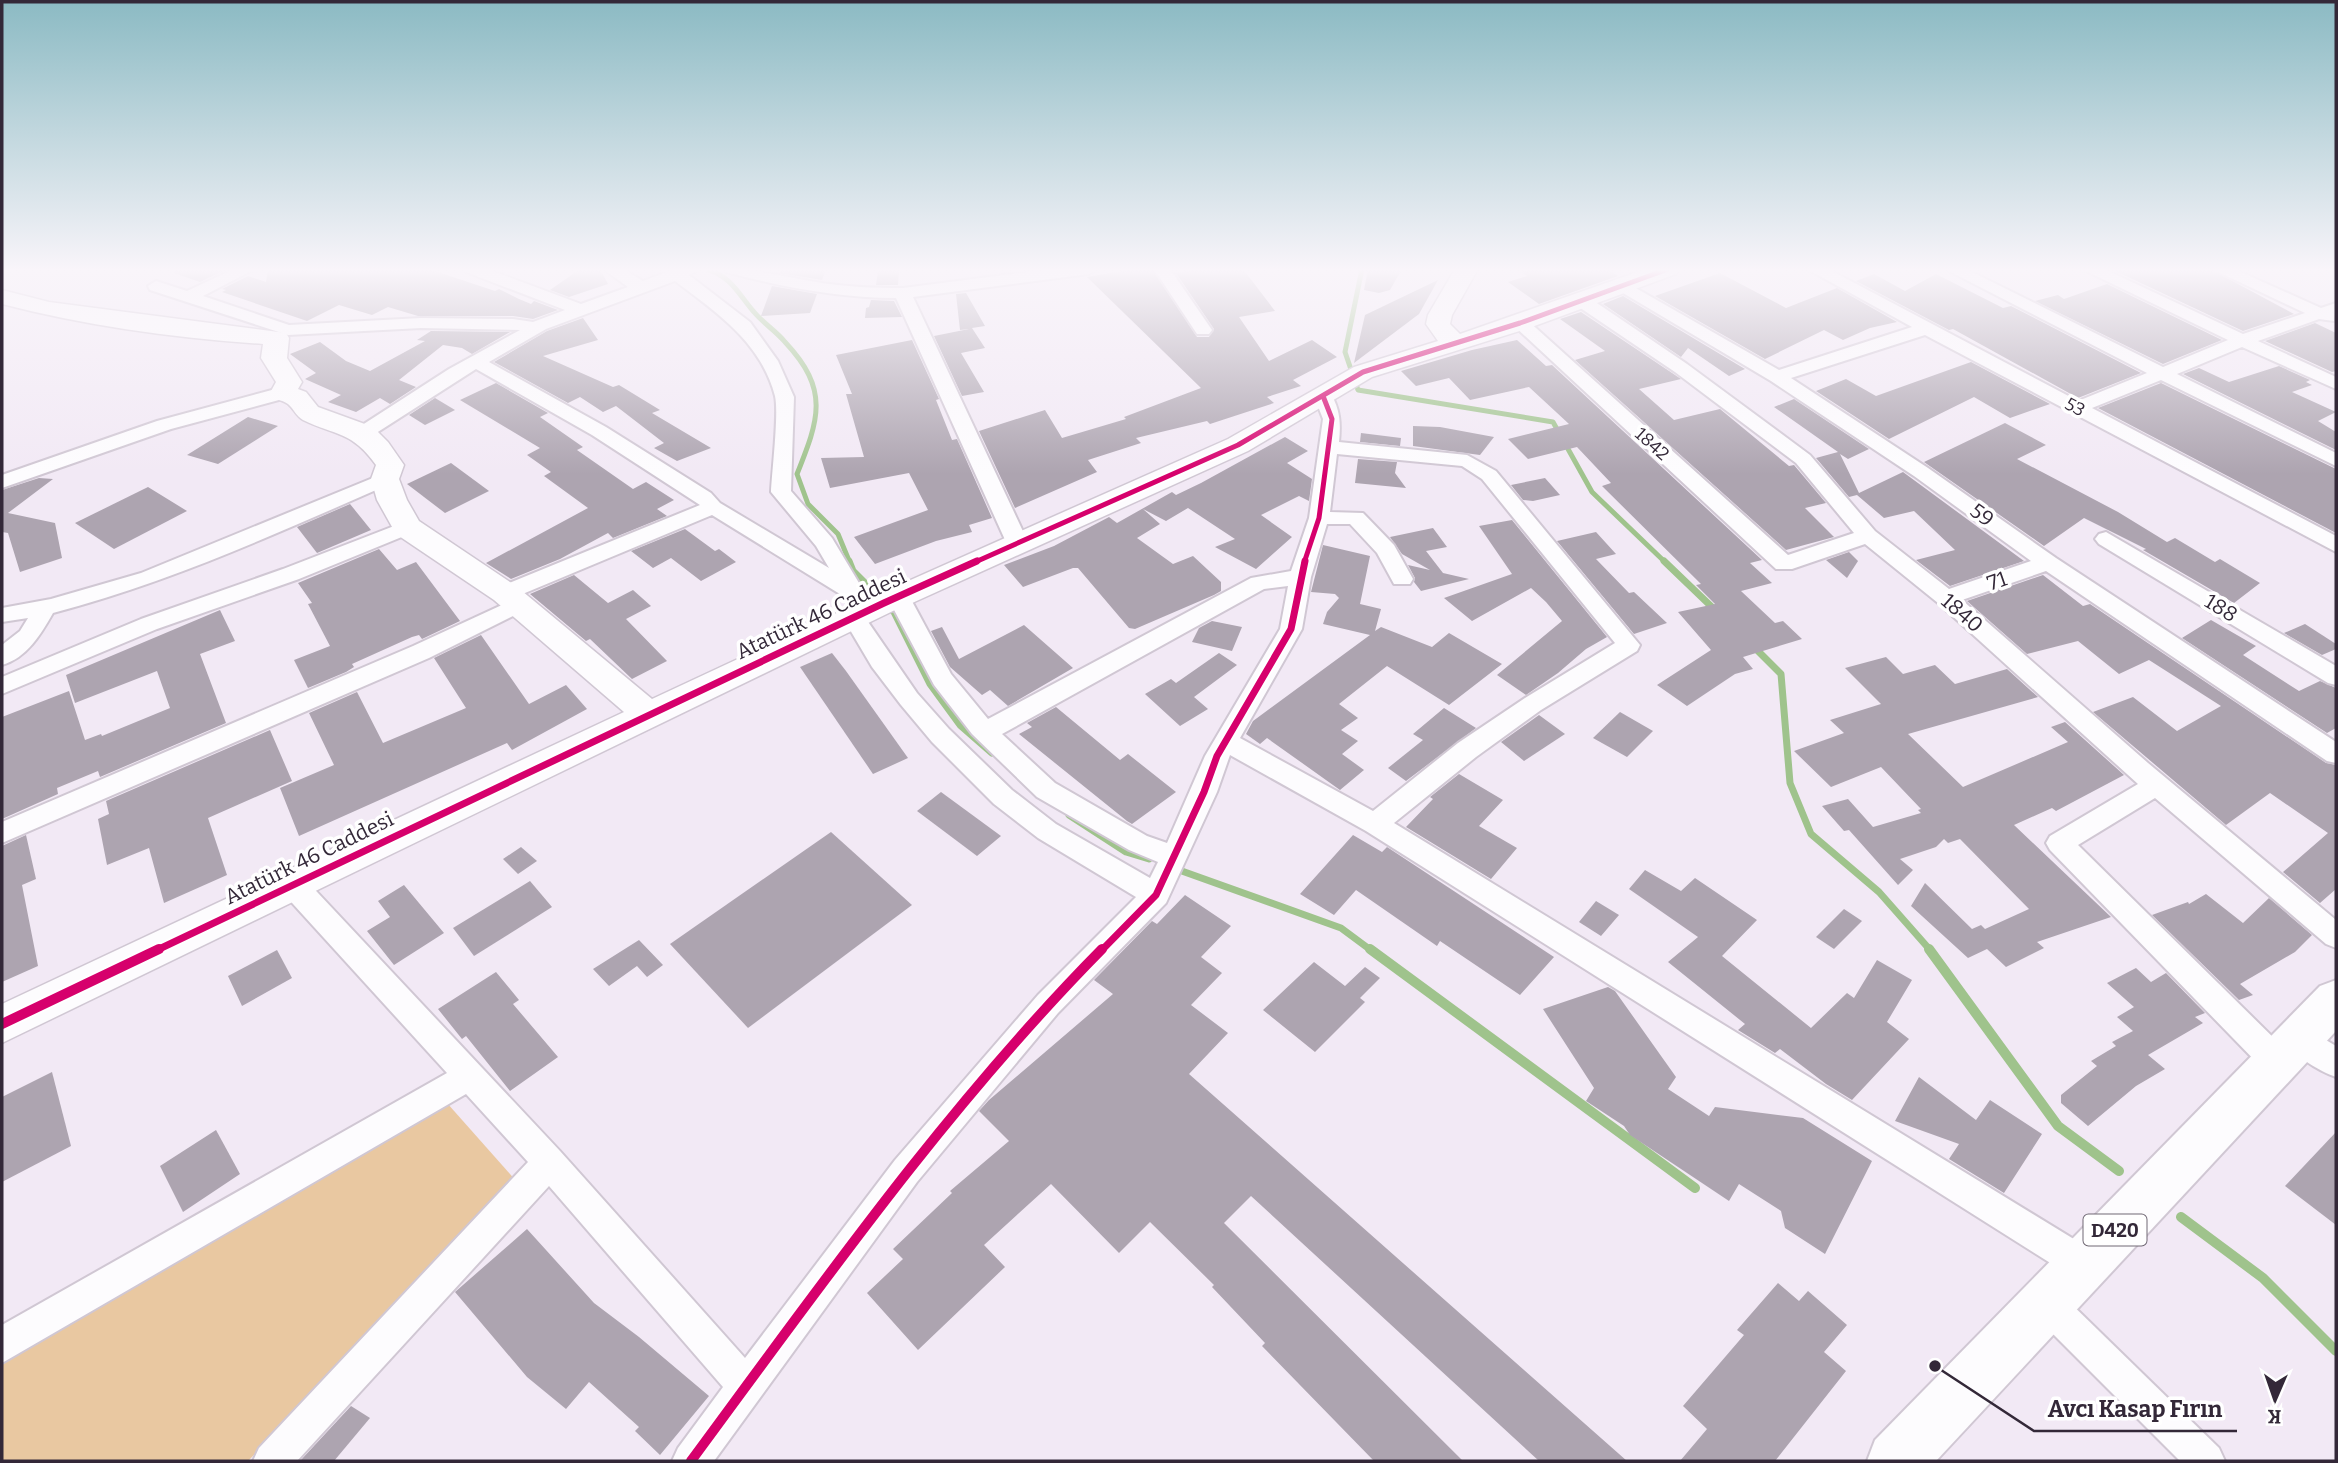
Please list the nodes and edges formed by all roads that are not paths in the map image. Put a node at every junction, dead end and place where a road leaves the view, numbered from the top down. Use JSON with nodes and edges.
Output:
{"nodes":[{"id":1,"x":281,"y":337,"type":"edge"},
{"id":2,"x":520,"y":337,"type":"edge"},
{"id":3,"x":752,"y":337,"type":"edge"},
{"id":4,"x":922,"y":337,"type":"edge"},
{"id":5,"x":1449,"y":337,"type":"edge"},
{"id":6,"x":1474,"y":337,"type":"edge"},
{"id":7,"x":1536,"y":337,"type":"edge"},
{"id":8,"x":1636,"y":337,"type":"edge"},
{"id":9,"x":1708,"y":337,"type":"edge"},
{"id":10,"x":1899,"y":337,"type":"edge"},
{"id":11,"x":1941,"y":337,"type":"edge"},
{"id":12,"x":2088,"y":337,"type":"edge"},
{"id":13,"x":2238,"y":337,"type":"edge"},
{"id":14,"x":2253,"y":337,"type":"edge"},
{"id":15,"x":2244,"y":340,"type":"junction"},
{"id":16,"x":1456,"y":343,"type":"junction"},
{"id":17,"x":476,"y":362,"type":"junction"},
{"id":18,"x":2163,"y":375,"type":"junction"},
{"id":19,"x":1777,"y":377,"type":"junction"},
{"id":20,"x":1343,"y":383,"type":"junction"},
{"id":21,"x":2336,"y":384,"type":"edge"},
{"id":22,"x":283,"y":393,"type":"junction"},
{"id":23,"x":2077,"y":408,"type":"junction"},
{"id":24,"x":363,"y":433,"type":"junction"},
{"id":25,"x":1327,"y":447,"type":"junction"},
{"id":26,"x":2336,"y":460,"type":"edge"},
{"id":27,"x":385,"y":479,"type":"junction"},
{"id":28,"x":2,"y":482,"type":"edge"},
{"id":29,"x":713,"y":507,"type":"junction"},
{"id":30,"x":1319,"y":518,"type":"junction"},
{"id":31,"x":407,"y":527,"type":"junction"},
{"id":32,"x":1868,"y":536,"type":"junction"},
{"id":33,"x":2106,"y":539,"type":"dead end"},
{"id":34,"x":1017,"y":542,"type":"junction"},
{"id":35,"x":2336,"y":545,"type":"edge"},
{"id":36,"x":2048,"y":563,"type":"junction"},
{"id":37,"x":1300,"y":577,"type":"junction"},
{"id":38,"x":1402,"y":579,"type":"dead end"},
{"id":39,"x":512,"y":598,"type":"junction"},
{"id":40,"x":1946,"y":598,"type":"junction"},
{"id":41,"x":872,"y":604,"type":"junction"},
{"id":42,"x":45,"y":608,"type":"junction"},
{"id":43,"x":2,"y":615,"type":"edge"},
{"id":44,"x":2,"y":657,"type":"edge"},
{"id":45,"x":2336,"y":677,"type":"edge"},
{"id":46,"x":2,"y":686,"type":"edge"},
{"id":47,"x":649,"y":715,"type":"junction"},
{"id":48,"x":985,"y":732,"type":"junction"},
{"id":49,"x":1226,"y":741,"type":"junction"},
{"id":50,"x":2336,"y":754,"type":"edge"},
{"id":51,"x":2157,"y":785,"type":"junction"},
{"id":52,"x":1376,"y":824,"type":"junction"},
{"id":53,"x":2,"y":833,"type":"edge"},
{"id":54,"x":1174,"y":857,"type":"junction"},
{"id":55,"x":293,"y":885,"type":"junction"},
{"id":56,"x":1156,"y":895,"type":"junction"},
{"id":57,"x":2336,"y":936,"type":"edge"},
{"id":58,"x":2336,"y":1000,"type":"edge"},
{"id":59,"x":2,"y":1024,"type":"edge"},
{"id":60,"x":2304,"y":1054,"type":"edge"},
{"id":61,"x":469,"y":1076,"type":"junction"},
{"id":62,"x":549,"y":1162,"type":"junction"},
{"id":63,"x":2083,"y":1264,"type":"junction"},
{"id":64,"x":2046,"y":1303,"type":"junction"},
{"id":65,"x":2,"y":1345,"type":"edge"},
{"id":66,"x":747,"y":1387,"type":"junction"},
{"id":67,"x":272,"y":1461,"type":"edge"},
{"id":68,"x":691,"y":1461,"type":"edge"},
{"id":69,"x":1896,"y":1461,"type":"edge"},
{"id":70,"x":2206,"y":1461,"type":"edge"}],
"edges":[{"from":1,"to":22,"type":"street"},
{"from":2,"to":17,"type":"street"},
{"from":3,"to":41,"type":"street"},
{"from":4,"to":34,"type":"street"},
{"from":5,"to":16,"type":"street"},
{"from":6,"to":16,"type":"street","name":"Atatürk 46 Caddesi"},
{"from":7,"to":32,"type":"street","name":"1842"},
{"from":8,"to":32,"type":"street","name":"1840"},
{"from":9,"to":19,"type":"street","name":"59"},
{"from":10,"to":19,"type":"street"},
{"from":11,"to":23,"type":"street","name":"53"},
{"from":12,"to":18,"type":"street"},
{"from":13,"to":15,"type":"street"},
{"from":14,"to":15,"type":"street"},
{"from":15,"to":18,"type":"street"},
{"from":15,"to":21,"type":"street"},
{"from":16,"to":20,"type":"street","name":"Atatürk 46 Caddesi"},
{"from":17,"to":24,"type":"street"},
{"from":17,"to":29,"type":"street"},
{"from":18,"to":23,"type":"street"},
{"from":18,"to":26,"type":"street"},
{"from":19,"to":36,"type":"street","name":"59"},
{"from":20,"to":25,"type":"street"},
{"from":20,"to":34,"type":"street","name":"Atatürk 46 Caddesi"},
{"from":22,"to":24,"type":"street"},
{"from":22,"to":28,"type":"street"},
{"from":23,"to":35,"type":"street","name":"53"},
{"from":24,"to":27,"type":"street"},
{"from":25,"to":30,"type":"street"},
{"from":25,"to":52,"type":"street"},
{"from":27,"to":31,"type":"street"},
{"from":27,"to":42,"type":"street"},
{"from":29,"to":39,"type":"street"},
{"from":29,"to":41,"type":"street"},
{"from":30,"to":37,"type":"street"},
{"from":30,"to":38,"type":"street"},
{"from":31,"to":39,"type":"street"},
{"from":31,"to":46,"type":"street"},
{"from":32,"to":40,"type":"street","name":"1840"},
{"from":33,"to":45,"type":"street","name":"188"},
{"from":34,"to":41,"type":"street","name":"Atatürk 46 Caddesi"},
{"from":36,"to":40,"type":"street","name":"71"},
{"from":36,"to":50,"type":"street","name":"59"},
{"from":37,"to":48,"type":"street"},
{"from":37,"to":49,"type":"street"},
{"from":39,"to":47,"type":"street"},
{"from":39,"to":53,"type":"street"},
{"from":40,"to":51,"type":"street","name":"1840"},
{"from":41,"to":47,"type":"street","name":"Atatürk 46 Caddesi"},
{"from":41,"to":48,"type":"street"},
{"from":41,"to":56,"type":"street"},
{"from":42,"to":43,"type":"street"},
{"from":42,"to":44,"type":"street"},
{"from":47,"to":55,"type":"street","name":"Atatürk 46 Caddesi"},
{"from":48,"to":54,"type":"street"},
{"from":49,"to":52,"type":"street"},
{"from":49,"to":54,"type":"street"},
{"from":51,"to":57,"type":"street","name":"1840"},
{"from":51,"to":60,"type":"street"},
{"from":52,"to":63,"type":"street"},
{"from":54,"to":56,"type":"street"},
{"from":55,"to":59,"type":"street","name":"Atatürk 46 Caddesi"},
{"from":55,"to":61,"type":"street"},
{"from":56,"to":66,"type":"street"},
{"from":58,"to":60,"type":"main road","number":"D420"},
{"from":60,"to":63,"type":"main road","number":"D420"},
{"from":61,"to":62,"type":"street"},
{"from":61,"to":65,"type":"street"},
{"from":62,"to":66,"type":"street"},
{"from":62,"to":67,"type":"street"},
{"from":63,"to":64,"type":"main road","number":"D420"},
{"from":64,"to":69,"type":"main road","number":"D420"},
{"from":64,"to":70,"type":"street"},
{"from":66,"to":68,"type":"street"}]}
